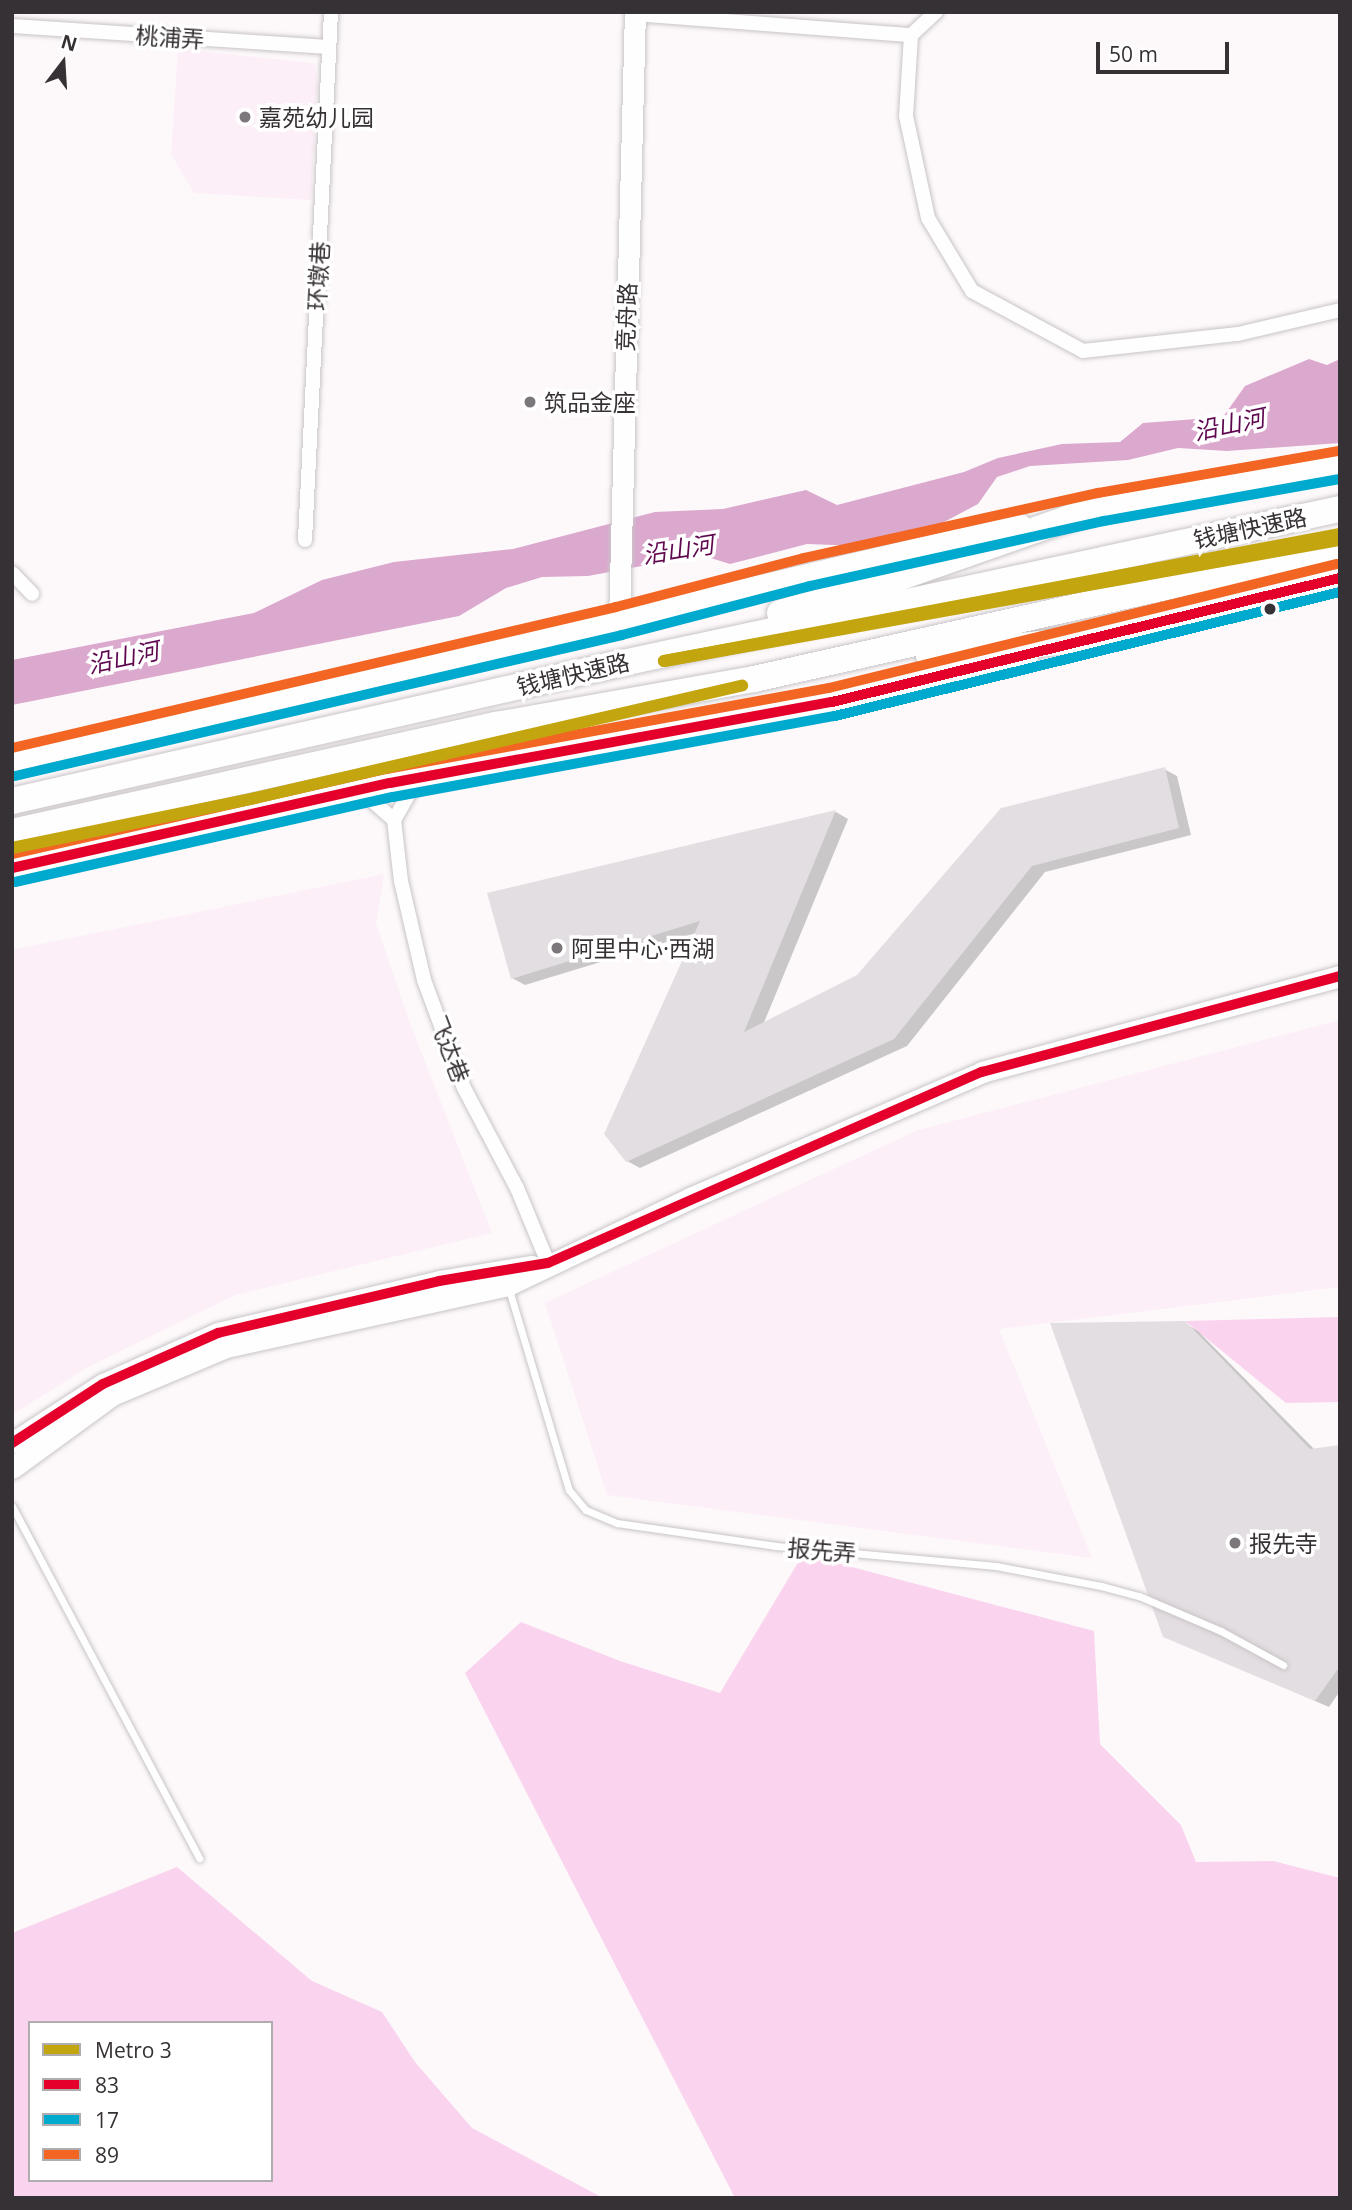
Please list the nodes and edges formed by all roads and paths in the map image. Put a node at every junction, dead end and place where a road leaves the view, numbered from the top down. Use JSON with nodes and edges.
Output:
{"nodes":[{"id":1,"x":331,"y":12,"type":"edge"},
{"id":2,"x":936,"y":12,"type":"edge"},
{"id":3,"x":635,"y":13,"type":"edge"},
{"id":4,"x":12,"y":26,"type":"edge"},
{"id":5,"x":911,"y":35,"type":"junction"},
{"id":6,"x":328,"y":47,"type":"junction"},
{"id":7,"x":1340,"y":310,"type":"edge"},
{"id":8,"x":1340,"y":465,"type":"edge"},
{"id":9,"x":1101,"y":508,"type":"junction"},
{"id":10,"x":1340,"y":509,"type":"edge"},
{"id":11,"x":306,"y":540,"type":"dead end"},
{"id":12,"x":1340,"y":548,"type":"edge"},
{"id":13,"x":12,"y":573,"type":"edge"},
{"id":14,"x":1340,"y":578,"type":"edge"},
{"id":15,"x":32,"y":594,"type":"dead end"},
{"id":16,"x":619,"y":621,"type":"junction"},
{"id":17,"x":1094,"y":638,"type":"junction"},
{"id":18,"x":604,"y":667,"type":"junction"},
{"id":19,"x":754,"y":679,"type":"junction"},
{"id":20,"x":12,"y":762,"type":"edge"},
{"id":21,"x":418,"y":778,"type":"junction"},
{"id":22,"x":360,"y":790,"type":"junction"},
{"id":23,"x":12,"y":800,"type":"edge"},
{"id":24,"x":394,"y":820,"type":"junction"},
{"id":25,"x":12,"y":832,"type":"edge"},
{"id":26,"x":12,"y":868,"type":"edge"},
{"id":27,"x":1340,"y":976,"type":"edge"},
{"id":28,"x":548,"y":1263,"type":"junction"},
{"id":29,"x":508,"y":1285,"type":"junction"},
{"id":30,"x":12,"y":1443,"type":"edge"},
{"id":31,"x":12,"y":1468,"type":"edge"},
{"id":32,"x":12,"y":1506,"type":"edge"},
{"id":33,"x":1283,"y":1665,"type":"dead end"},
{"id":34,"x":199,"y":1858,"type":"dead end"}],
"edges":[{"from":1,"to":6,"type":"street","name":"环墩巷"},
{"from":2,"to":5,"type":"street"},
{"from":3,"to":5,"type":"street"},
{"from":3,"to":16,"type":"main road","name":"竞舟路"},
{"from":4,"to":6,"type":"street","name":"桃浦弄"},
{"from":5,"to":7,"type":"street"},
{"from":6,"to":11,"type":"street","name":"环墩巷"},
{"from":8,"to":9,"type":"main road"},
{"from":9,"to":16,"type":"main road"},
{"from":9,"to":18,"type":"highway"},
{"from":10,"to":18,"type":"highway","name":"钱塘快速路"},
{"from":12,"to":19,"type":"highway","name":"钱塘快速路"},
{"from":13,"to":15,"type":"street"},
{"from":14,"to":17,"type":"main road"},
{"from":16,"to":20,"type":"main road"},
{"from":17,"to":19,"type":"highway"},
{"from":17,"to":21,"type":"main road"},
{"from":18,"to":23,"type":"highway","name":"钱塘快速路"},
{"from":19,"to":25,"type":"highway","name":"钱塘快速路"},
{"from":21,"to":22,"type":"main road"},
{"from":21,"to":24,"type":"street"},
{"from":22,"to":24,"type":"street"},
{"from":22,"to":26,"type":"main road"},
{"from":24,"to":28,"type":"street","name":"飞达巷"},
{"from":27,"to":28,"type":"main road"},
{"from":28,"to":29,"type":"main road"},
{"from":28,"to":30,"type":"main road"},
{"from":29,"to":31,"type":"main road"},
{"from":29,"to":33,"type":"lane","name":"报先弄"},
{"from":32,"to":34,"type":"lane"}]}
